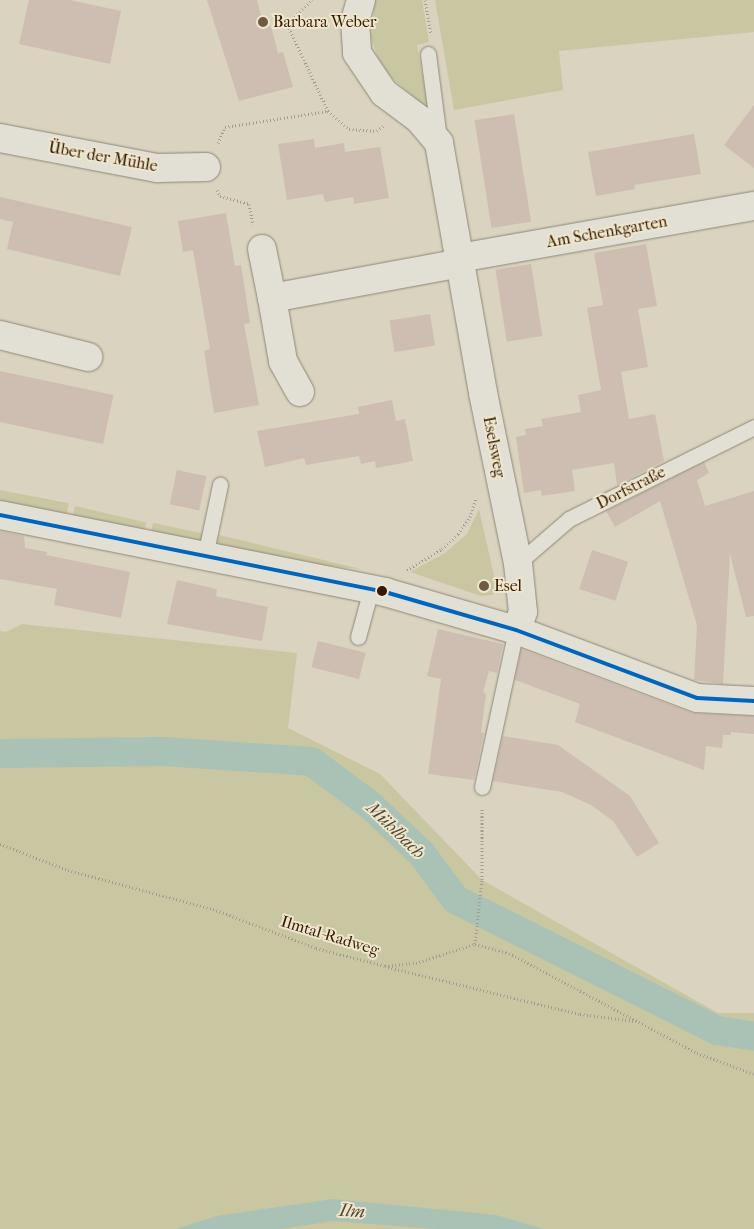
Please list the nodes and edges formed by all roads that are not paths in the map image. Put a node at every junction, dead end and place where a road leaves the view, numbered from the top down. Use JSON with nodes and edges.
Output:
{"nodes":[{"id":1,"x":361,"y":0,"type":"edge"},
{"id":2,"x":428,"y":54,"type":"road end"},
{"id":3,"x":0,"y":138,"type":"edge"},
{"id":4,"x":439,"y":143,"type":"junction"},
{"id":5,"x":206,"y":167,"type":"road end"},
{"id":6,"x":754,"y":206,"type":"edge"},
{"id":7,"x":262,"y":248,"type":"road end"},
{"id":8,"x":460,"y":260,"type":"junction"},
{"id":9,"x":272,"y":298,"type":"junction"},
{"id":10,"x":0,"y":335,"type":"edge"},
{"id":11,"x":88,"y":357,"type":"dead end"},
{"id":12,"x":300,"y":392,"type":"dead end"},
{"id":13,"x":754,"y":427,"type":"edge"},
{"id":14,"x":220,"y":485,"type":"dead end"},
{"id":15,"x":0,"y":515,"type":"edge"},
{"id":16,"x":205,"y":556,"type":"junction"},
{"id":17,"x":518,"y":563,"type":"junction"},
{"id":18,"x":371,"y":589,"type":"junction"},
{"id":19,"x":516,"y":630,"type":"junction"},
{"id":20,"x":358,"y":637,"type":"dead end"},
{"id":21,"x":754,"y":701,"type":"edge"},
{"id":22,"x":482,"y":788,"type":"road end"}],
"edges":[{"from":1,"to":4,"type":"street","name":"Eselsweg"},
{"from":2,"to":4,"type":"lane"},
{"from":3,"to":5,"type":"street","name":"Über der Mühle"},
{"from":4,"to":8,"type":"street","name":"Eselsweg"},
{"from":6,"to":8,"type":"street","name":"Am Schenkgarten"},
{"from":7,"to":9,"type":"street"},
{"from":8,"to":9,"type":"street"},
{"from":8,"to":17,"type":"street","name":"Eselsweg"},
{"from":9,"to":12,"type":"street"},
{"from":10,"to":11,"type":"street"},
{"from":13,"to":17,"type":"lane","name":"Dorfstraße"},
{"from":14,"to":16,"type":"lane"},
{"from":15,"to":16,"type":"street"},
{"from":16,"to":18,"type":"street"},
{"from":17,"to":19,"type":"street","name":"Eselsweg"},
{"from":18,"to":19,"type":"street"},
{"from":18,"to":20,"type":"lane"},
{"from":19,"to":21,"type":"street"},
{"from":19,"to":22,"type":"lane"}]}
